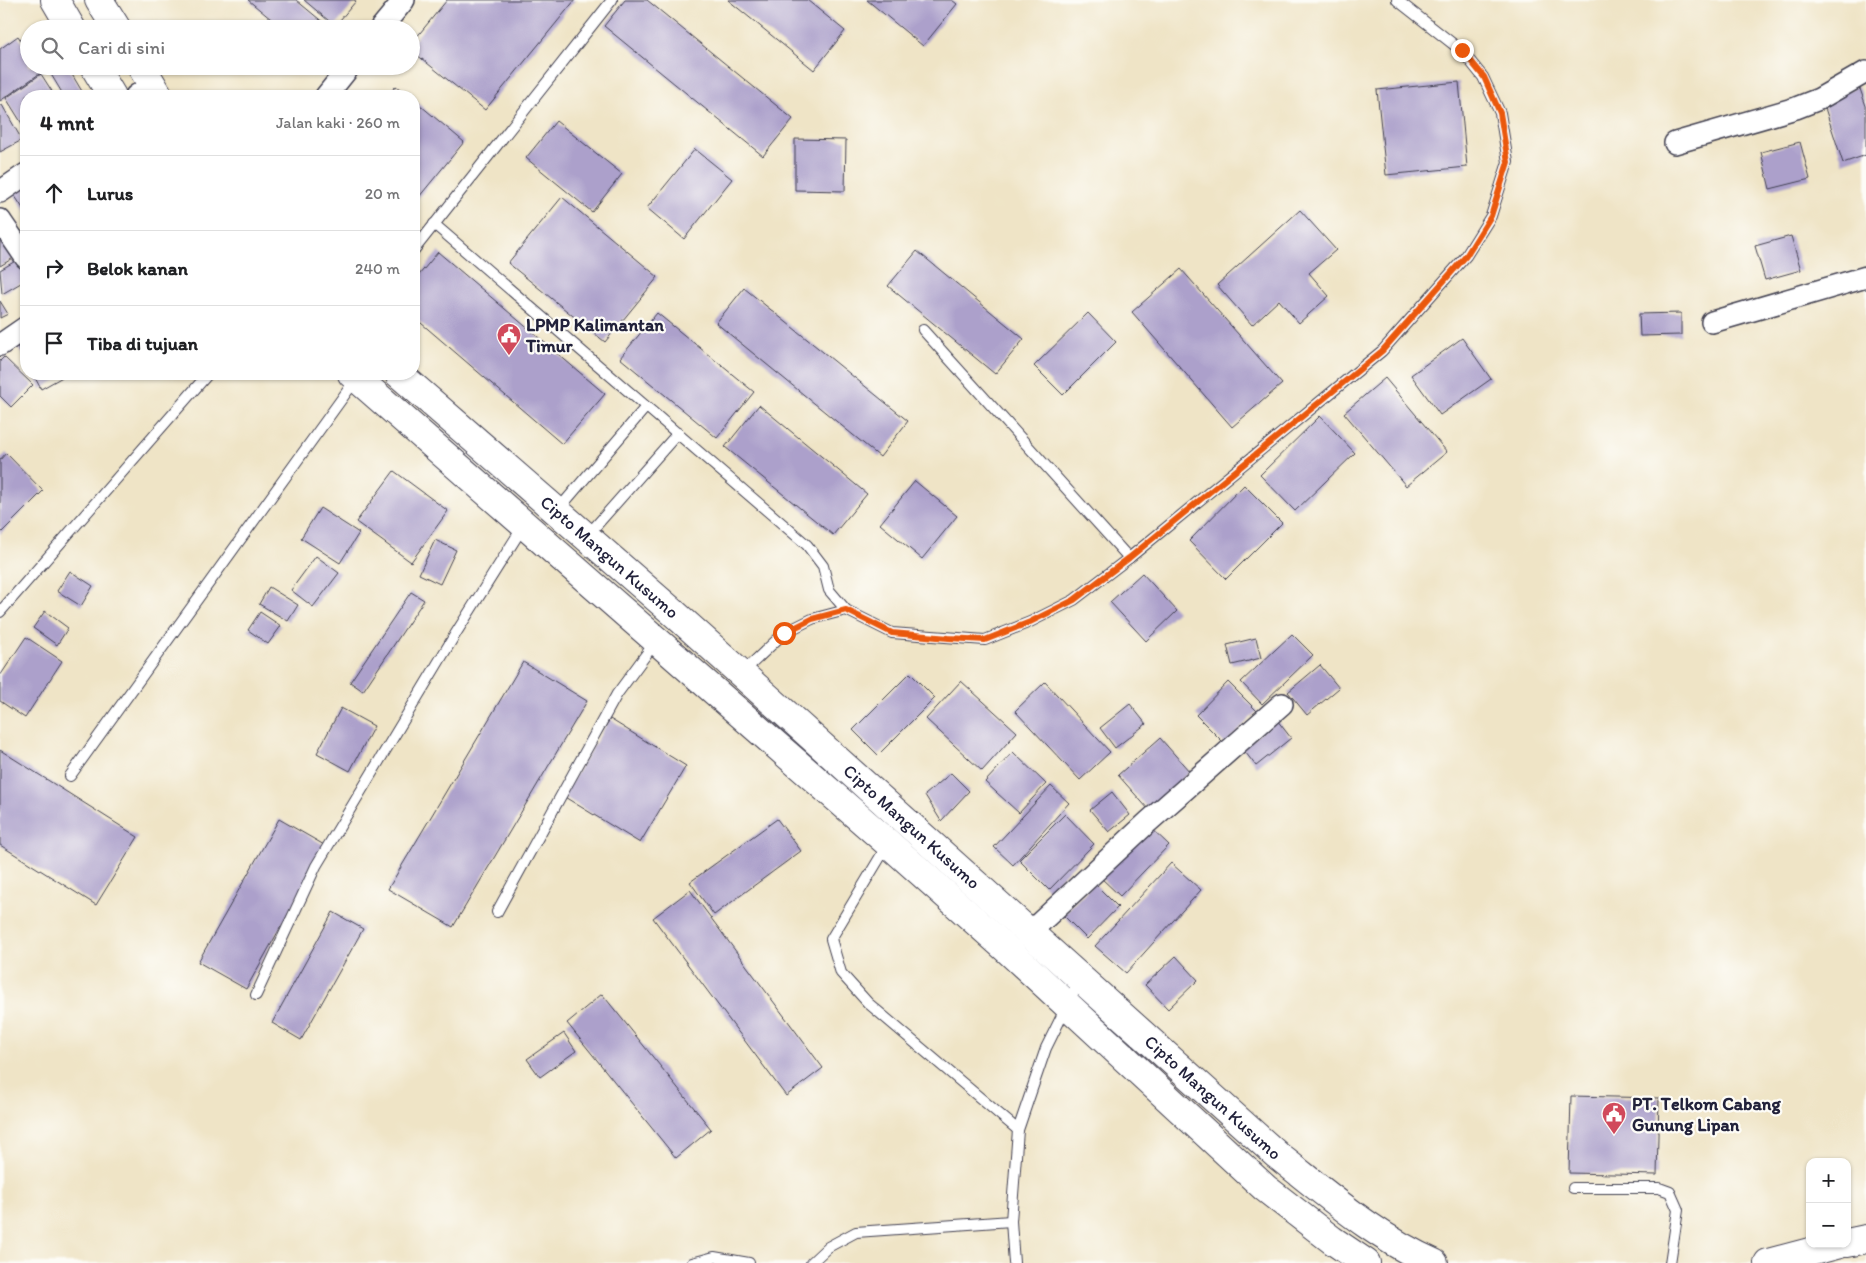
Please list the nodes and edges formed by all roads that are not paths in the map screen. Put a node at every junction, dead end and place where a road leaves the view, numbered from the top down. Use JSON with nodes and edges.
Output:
{"nodes":[{"id":1,"x":55,"y":0,"type":"edge"},
{"id":2,"x":99,"y":0,"type":"edge"},
{"id":3,"x":404,"y":0,"type":"edge"},
{"id":4,"x":612,"y":0,"type":"edge"},
{"id":5,"x":1397,"y":0,"type":"edge"},
{"id":6,"x":67,"y":20,"type":"edge"},
{"id":7,"x":111,"y":20,"type":"edge"},
{"id":8,"x":387,"y":20,"type":"edge"},
{"id":9,"x":1866,"y":72,"type":"edge"},
{"id":10,"x":99,"y":75,"type":"edge"},
{"id":11,"x":343,"y":75,"type":"edge"},
{"id":12,"x":108,"y":90,"type":"edge"},
{"id":13,"x":331,"y":90,"type":"edge"},
{"id":14,"x":1676,"y":142,"type":"dead end"},
{"id":15,"x":20,"y":178,"type":"edge"},
{"id":16,"x":0,"y":192,"type":"edge"},
{"id":17,"x":0,"y":220,"type":"edge"},
{"id":18,"x":434,"y":224,"type":"junction"},
{"id":19,"x":420,"y":242,"type":"edge"},
{"id":20,"x":20,"y":249,"type":"edge"},
{"id":21,"x":1866,"y":277,"type":"edge"},
{"id":22,"x":1712,"y":322,"type":"dead end"},
{"id":23,"x":923,"y":330,"type":"dead end"},
{"id":24,"x":20,"y":331,"type":"edge"},
{"id":25,"x":0,"y":345,"type":"edge"},
{"id":26,"x":203,"y":380,"type":"edge"},
{"id":27,"x":351,"y":380,"type":"edge"},
{"id":28,"x":359,"y":380,"type":"edge"},
{"id":29,"x":406,"y":380,"type":"edge"},
{"id":30,"x":645,"y":408,"type":"junction"},
{"id":31,"x":678,"y":433,"type":"junction"},
{"id":32,"x":556,"y":512,"type":"junction"},
{"id":33,"x":525,"y":524,"type":"junction"},
{"id":34,"x":586,"y":536,"type":"junction"},
{"id":35,"x":1129,"y":558,"type":"junction"},
{"id":36,"x":846,"y":610,"type":"junction"},
{"id":37,"x":0,"y":612,"type":"edge"},
{"id":38,"x":657,"y":640,"type":"junction"},
{"id":39,"x":741,"y":673,"type":"junction"},
{"id":40,"x":1282,"y":704,"type":"dead end"},
{"id":41,"x":827,"y":750,"type":"junction"},
{"id":42,"x":808,"y":773,"type":"junction"},
{"id":43,"x":70,"y":776,"type":"dead end"},
{"id":44,"x":888,"y":843,"type":"junction"},
{"id":45,"x":497,"y":912,"type":"dead end"},
{"id":46,"x":1030,"y":932,"type":"junction"},
{"id":47,"x":1081,"y":978,"type":"junction"},
{"id":48,"x":256,"y":995,"type":"dead end"},
{"id":49,"x":1068,"y":1006,"type":"junction"},
{"id":50,"x":1018,"y":1130,"type":"junction"},
{"id":51,"x":1573,"y":1188,"type":"dead end"},
{"id":52,"x":1011,"y":1221,"type":"junction"},
{"id":53,"x":1866,"y":1239,"type":"edge"},
{"id":54,"x":1851,"y":1242,"type":"edge"},
{"id":55,"x":1825,"y":1248,"type":"edge"},
{"id":56,"x":692,"y":1263,"type":"edge"},
{"id":57,"x":749,"y":1263,"type":"edge"},
{"id":58,"x":811,"y":1263,"type":"edge"},
{"id":59,"x":1014,"y":1263,"type":"edge"},
{"id":60,"x":1366,"y":1263,"type":"edge"},
{"id":61,"x":1434,"y":1263,"type":"edge"},
{"id":62,"x":1670,"y":1263,"type":"edge"},
{"id":63,"x":1768,"y":1263,"type":"edge"}],
"edges":[{"from":1,"to":6,"type":"highway"},
{"from":2,"to":7,"type":"highway"},
{"from":3,"to":8,"type":"street"},
{"from":4,"to":18,"type":"lane"},
{"from":5,"to":35,"type":"lane"},
{"from":9,"to":14,"type":"street"},
{"from":10,"to":12,"type":"highway"},
{"from":11,"to":13,"type":"street"},
{"from":15,"to":16,"type":"street"},
{"from":17,"to":20,"type":"street"},
{"from":18,"to":19,"type":"lane"},
{"from":18,"to":30,"type":"lane"},
{"from":21,"to":22,"type":"street"},
{"from":23,"to":35,"type":"lane"},
{"from":24,"to":25,"type":"street"},
{"from":26,"to":37,"type":"lane"},
{"from":27,"to":43,"type":"lane"},
{"from":28,"to":33,"type":"highway","name":"Cipto Mangun Kusumo"},
{"from":29,"to":32,"type":"highway","name":"Cipto Mangun Kusumo"},
{"from":30,"to":31,"type":"lane"},
{"from":30,"to":32,"type":"lane"},
{"from":31,"to":34,"type":"lane"},
{"from":31,"to":36,"type":"lane"},
{"from":32,"to":34,"type":"highway","name":"Cipto Mangun Kusumo"},
{"from":33,"to":38,"type":"highway","name":"Cipto Mangun Kusumo"},
{"from":33,"to":48,"type":"lane"},
{"from":34,"to":39,"type":"highway","name":"Cipto Mangun Kusumo"},
{"from":35,"to":36,"type":"lane"},
{"from":36,"to":39,"type":"lane"},
{"from":38,"to":42,"type":"highway","name":"Cipto Mangun Kusumo"},
{"from":38,"to":45,"type":"lane"},
{"from":39,"to":41,"type":"highway","name":"Cipto Mangun Kusumo"},
{"from":40,"to":46,"type":"street"},
{"from":41,"to":42,"type":"highway"},
{"from":41,"to":46,"type":"highway","name":"Cipto Mangun Kusumo"},
{"from":42,"to":44,"type":"highway","name":"Cipto Mangun Kusumo"},
{"from":44,"to":49,"type":"highway","name":"Cipto Mangun Kusumo"},
{"from":44,"to":50,"type":"lane"},
{"from":46,"to":47,"type":"highway","name":"Cipto Mangun Kusumo"},
{"from":47,"to":49,"type":"lane"},
{"from":47,"to":61,"type":"highway","name":"Cipto Mangun Kusumo"},
{"from":49,"to":50,"type":"lane"},
{"from":49,"to":60,"type":"highway","name":"Cipto Mangun Kusumo"},
{"from":50,"to":52,"type":"lane"},
{"from":51,"to":62,"type":"lane"},
{"from":52,"to":58,"type":"lane"},
{"from":52,"to":59,"type":"lane"},
{"from":53,"to":54,"type":"highway"},
{"from":55,"to":63,"type":"highway"},
{"from":56,"to":57,"type":"lane"}]}
